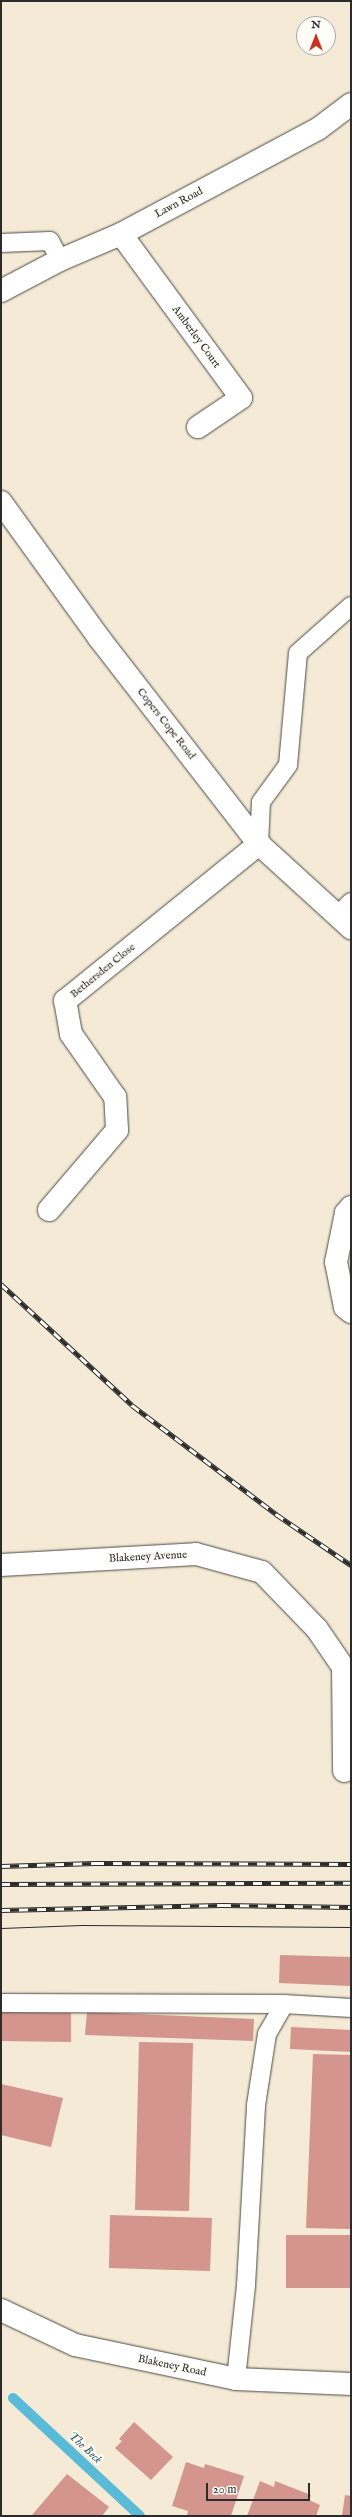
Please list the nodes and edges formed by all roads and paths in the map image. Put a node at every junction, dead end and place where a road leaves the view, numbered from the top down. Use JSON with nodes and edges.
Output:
{"nodes":[{"id":1,"x":351,"y":104,"type":"edge"},
{"id":2,"x":121,"y":234,"type":"junction"},
{"id":3,"x":1,"y":243,"type":"edge"},
{"id":4,"x":60,"y":260,"type":"junction"},
{"id":5,"x":1,"y":291,"type":"edge"},
{"id":6,"x":198,"y":427,"type":"dead end"},
{"id":7,"x":1,"y":502,"type":"edge"},
{"id":8,"x":351,"y":606,"type":"edge"},
{"id":9,"x":259,"y":844,"type":"junction"},
{"id":10,"x":346,"y":915,"type":"edge"},
{"id":11,"x":351,"y":1207,"type":"edge"},
{"id":12,"x":49,"y":1210,"type":"dead end"},
{"id":13,"x":351,"y":1312,"type":"edge"},
{"id":14,"x":1,"y":1565,"type":"edge"},
{"id":15,"x":344,"y":1771,"type":"dead end"},
{"id":16,"x":1,"y":2004,"type":"edge"},
{"id":17,"x":284,"y":2004,"type":"junction"},
{"id":18,"x":351,"y":2008,"type":"edge"},
{"id":19,"x":1,"y":2310,"type":"edge"},
{"id":20,"x":236,"y":2379,"type":"junction"},
{"id":21,"x":351,"y":2384,"type":"edge"}],
"edges":[{"from":1,"to":2,"type":"street","name":"Lawn Road"},
{"from":2,"to":4,"type":"street","name":"Lawn Road"},
{"from":2,"to":6,"type":"street","name":"Amberley Court"},
{"from":3,"to":4,"type":"lane"},
{"from":4,"to":5,"type":"street","name":"Lawn Road"},
{"from":7,"to":9,"type":"street","name":"Copers Cope Road"},
{"from":8,"to":9,"type":"lane"},
{"from":9,"to":10,"type":"street","name":"Copers Cope Road"},
{"from":9,"to":12,"type":"street","name":"Bethersden Close"},
{"from":11,"to":13,"type":"street"},
{"from":14,"to":15,"type":"street","name":"Blakeney Avenue"},
{"from":16,"to":17,"type":"lane"},
{"from":17,"to":18,"type":"lane"},
{"from":17,"to":20,"type":"lane"},
{"from":19,"to":20,"type":"street","name":"Blakeney Road"},
{"from":20,"to":21,"type":"street","name":"Blakeney Road"}]}
